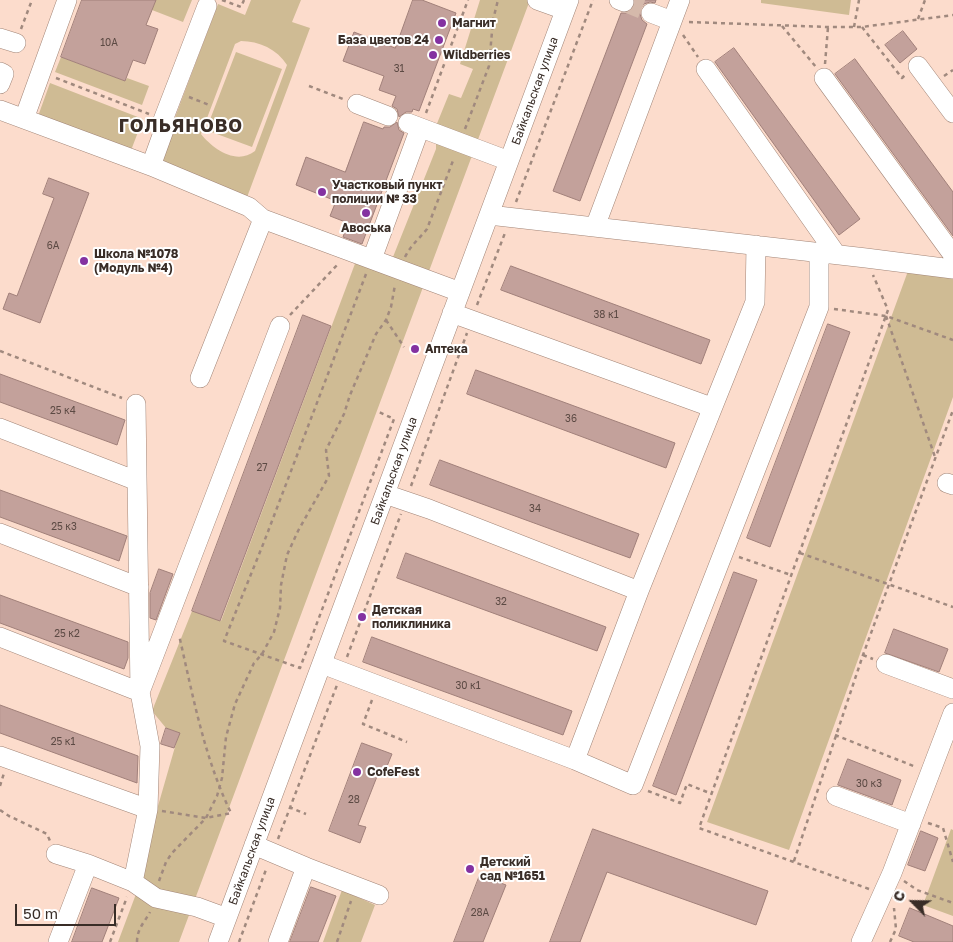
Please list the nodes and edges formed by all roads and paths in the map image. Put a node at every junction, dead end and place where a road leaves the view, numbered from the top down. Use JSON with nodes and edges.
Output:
{"nodes":[{"id":1,"x":67,"y":0,"type":"edge"},
{"id":2,"x":244,"y":0,"type":"edge"},
{"id":3,"x":468,"y":0,"type":"edge"},
{"id":4,"x":537,"y":0,"type":"edge"},
{"id":5,"x":593,"y":0,"type":"edge"},
{"id":6,"x":680,"y":0,"type":"edge"},
{"id":7,"x":859,"y":0,"type":"edge"},
{"id":8,"x":925,"y":0,"type":"edge"},
{"id":9,"x":215,"y":3,"type":"edge"},
{"id":10,"x":567,"y":5,"type":"edge"},
{"id":11,"x":652,"y":13,"type":"tunnel mouth"},
{"id":12,"x":953,"y":15,"type":"edge"},
{"id":13,"x":918,"y":20,"type":"junction"},
{"id":14,"x":672,"y":21,"type":"junction"},
{"id":15,"x":782,"y":26,"type":"junction"},
{"id":16,"x":828,"y":27,"type":"junction"},
{"id":17,"x":854,"y":27,"type":"junction"},
{"id":18,"x":862,"y":27,"type":"junction"},
{"id":19,"x":918,"y":66,"type":"joint"},
{"id":20,"x":706,"y":69,"type":"joint"},
{"id":21,"x":0,"y":72,"type":"edge"},
{"id":22,"x":40,"y":72,"type":"junction"},
{"id":23,"x":824,"y":78,"type":"junction"},
{"id":24,"x":0,"y":84,"type":"edge"},
{"id":25,"x":309,"y":86,"type":"dead end"},
{"id":26,"x":174,"y":90,"type":"junction"},
{"id":27,"x":357,"y":104,"type":"joint"},
{"id":28,"x":209,"y":106,"type":"dead end"},
{"id":29,"x":0,"y":110,"type":"edge"},
{"id":30,"x":953,"y":113,"type":"edge"},
{"id":31,"x":388,"y":116,"type":"dead end"},
{"id":32,"x":24,"y":119,"type":"junction"},
{"id":33,"x":163,"y":120,"type":"junction"},
{"id":34,"x":414,"y":125,"type":"junction"},
{"id":35,"x":509,"y":161,"type":"junction"},
{"id":36,"x":151,"y":166,"type":"junction"},
{"id":37,"x":489,"y":215,"type":"junction"},
{"id":38,"x":510,"y":218,"type":"junction"},
{"id":39,"x":263,"y":219,"type":"junction"},
{"id":40,"x":595,"y":228,"type":"junction"},
{"id":41,"x":756,"y":245,"type":"junction"},
{"id":42,"x":350,"y":251,"type":"junction"},
{"id":43,"x":827,"y":253,"type":"junction"},
{"id":44,"x":953,"y":255,"type":"edge"},
{"id":45,"x":866,"y":258,"type":"junction"},
{"id":46,"x":372,"y":259,"type":"junction"},
{"id":47,"x":953,"y":269,"type":"edge"},
{"id":48,"x":400,"y":270,"type":"junction"},
{"id":49,"x":460,"y":292,"type":"junction"},
{"id":50,"x":819,"y":307,"type":"junction"},
{"id":51,"x":452,"y":313,"type":"junction"},
{"id":52,"x":886,"y":316,"type":"junction"},
{"id":53,"x":386,"y":320,"type":"junction"},
{"id":54,"x":471,"y":320,"type":"junction"},
{"id":55,"x":280,"y":326,"type":"joint"},
{"id":56,"x":953,"y":340,"type":"edge"},
{"id":57,"x":404,"y":347,"type":"dead end"},
{"id":58,"x":0,"y":351,"type":"edge"},
{"id":59,"x":200,"y":378,"type":"dead end"},
{"id":60,"x":136,"y":404,"type":"joint"},
{"id":61,"x":712,"y":407,"type":"junction"},
{"id":62,"x":953,"y":410,"type":"edge"},
{"id":63,"x":379,"y":412,"type":"dead end"},
{"id":64,"x":948,"y":424,"type":"junction"},
{"id":65,"x":953,"y":426,"type":"edge"},
{"id":66,"x":0,"y":428,"type":"edge"},
{"id":67,"x":936,"y":458,"type":"junction"},
{"id":68,"x":137,"y":481,"type":"junction"},
{"id":69,"x":385,"y":494,"type":"junction"},
{"id":70,"x":406,"y":501,"type":"junction"},
{"id":71,"x":0,"y":533,"type":"edge"},
{"id":72,"x":724,"y":551,"type":"junction"},
{"id":73,"x":800,"y":553,"type":"junction"},
{"id":74,"x":791,"y":575,"type":"junction"},
{"id":75,"x":889,"y":584,"type":"junction"},
{"id":76,"x":138,"y":587,"type":"junction"},
{"id":77,"x":640,"y":591,"type":"junction"},
{"id":78,"x":953,"y":607,"type":"edge"},
{"id":79,"x":179,"y":633,"type":"dead end"},
{"id":80,"x":0,"y":637,"type":"edge"},
{"id":81,"x":262,"y":654,"type":"junction"},
{"id":82,"x":322,"y":664,"type":"junction"},
{"id":83,"x":886,"y":664,"type":"dead end"},
{"id":84,"x":342,"y":671,"type":"junction"},
{"id":85,"x":377,"y":685,"type":"junction"},
{"id":86,"x":953,"y":689,"type":"edge"},
{"id":87,"x":140,"y":692,"type":"junction"},
{"id":88,"x":953,"y":714,"type":"edge"},
{"id":89,"x":835,"y":735,"type":"junction"},
{"id":90,"x":407,"y":742,"type":"dead end"},
{"id":91,"x":0,"y":756,"type":"edge"},
{"id":92,"x":575,"y":760,"type":"junction"},
{"id":93,"x":918,"y":767,"type":"dead end"},
{"id":94,"x":633,"y":785,"type":"junction"},
{"id":95,"x":219,"y":788,"type":"junction"},
{"id":96,"x":712,"y":794,"type":"junction"},
{"id":97,"x":836,"y":796,"type":"dead end"},
{"id":98,"x":289,"y":807,"type":"junction"},
{"id":99,"x":148,"y":809,"type":"junction"},
{"id":100,"x":0,"y":810,"type":"edge"},
{"id":101,"x":306,"y":814,"type":"dead end"},
{"id":102,"x":206,"y":818,"type":"junction"},
{"id":103,"x":913,"y":821,"type":"junction"},
{"id":104,"x":254,"y":845,"type":"junction"},
{"id":105,"x":273,"y":852,"type":"junction"},
{"id":106,"x":56,"y":854,"type":"joint"},
{"id":107,"x":794,"y":861,"type":"junction"},
{"id":108,"x":953,"y":862,"type":"edge"},
{"id":109,"x":88,"y":864,"type":"junction"},
{"id":110,"x":306,"y":867,"type":"junction"},
{"id":111,"x":133,"y":882,"type":"junction"},
{"id":112,"x":348,"y":884,"type":"junction"},
{"id":113,"x":870,"y":889,"type":"dead end"},
{"id":114,"x":917,"y":890,"type":"dead end"},
{"id":115,"x":379,"y":895,"type":"dead end"},
{"id":116,"x":156,"y":898,"type":"junction"},
{"id":117,"x":953,"y":903,"type":"edge"},
{"id":118,"x":227,"y":918,"type":"junction"},
{"id":119,"x":58,"y":942,"type":"edge"},
{"id":120,"x":110,"y":942,"type":"edge"},
{"id":121,"x":136,"y":942,"type":"edge"},
{"id":122,"x":218,"y":942,"type":"edge"},
{"id":123,"x":239,"y":942,"type":"edge"},
{"id":124,"x":278,"y":942,"type":"edge"},
{"id":125,"x":337,"y":942,"type":"edge"},
{"id":126,"x":861,"y":942,"type":"edge"}],
"edges":[{"from":1,"to":22,"type":"street"},
{"from":2,"to":9,"type":"path"},
{"from":3,"to":34,"type":"path"},
{"from":4,"to":10,"type":"street"},
{"from":5,"to":38,"type":"path"},
{"from":6,"to":14,"type":"street"},
{"from":7,"to":17,"type":"path"},
{"from":8,"to":13,"type":"path"},
{"from":9,"to":26,"type":"street"},
{"from":10,"to":35,"type":"street","name":"Байкальская улица"},
{"from":11,"to":14,"type":"street"},
{"from":12,"to":13,"type":"path"},
{"from":13,"to":18,"type":"path"},
{"from":14,"to":15,"type":"path"},
{"from":14,"to":20,"type":"path"},
{"from":14,"to":40,"type":"street"},
{"from":15,"to":16,"type":"path"},
{"from":15,"to":23,"type":"path"},
{"from":16,"to":17,"type":"path"},
{"from":16,"to":23,"type":"path"},
{"from":17,"to":18,"type":"path"},
{"from":18,"to":19,"type":"path"},
{"from":19,"to":30,"type":"street"},
{"from":20,"to":43,"type":"street"},
{"from":21,"to":24,"type":"street"},
{"from":22,"to":32,"type":"street"},
{"from":22,"to":33,"type":"path"},
{"from":23,"to":44,"type":"street"},
{"from":25,"to":27,"type":"path"},
{"from":26,"to":28,"type":"path"},
{"from":26,"to":33,"type":"street"},
{"from":27,"to":31,"type":"street"},
{"from":29,"to":32,"type":"street"},
{"from":32,"to":36,"type":"street"},
{"from":33,"to":36,"type":"street"},
{"from":34,"to":35,"type":"street"},
{"from":34,"to":46,"type":"street"},
{"from":35,"to":37,"type":"street","name":"Байкальская улица"},
{"from":36,"to":39,"type":"street"},
{"from":37,"to":38,"type":"street"},
{"from":37,"to":49,"type":"street","name":"Байкальская улица"},
{"from":38,"to":40,"type":"street"},
{"from":38,"to":54,"type":"path"},
{"from":39,"to":42,"type":"street"},
{"from":39,"to":59,"type":"street"},
{"from":40,"to":41,"type":"street"},
{"from":41,"to":43,"type":"street"},
{"from":41,"to":61,"type":"street"},
{"from":42,"to":46,"type":"street"},
{"from":42,"to":55,"type":"path"},
{"from":43,"to":45,"type":"street"},
{"from":43,"to":50,"type":"street"},
{"from":45,"to":47,"type":"street"},
{"from":45,"to":52,"type":"path"},
{"from":46,"to":48,"type":"street"},
{"from":46,"to":81,"type":"path"},
{"from":48,"to":49,"type":"street"},
{"from":48,"to":53,"type":"path"},
{"from":49,"to":51,"type":"street","name":"Байкальская улица"},
{"from":50,"to":52,"type":"path"},
{"from":50,"to":72,"type":"street"},
{"from":51,"to":54,"type":"street"},
{"from":51,"to":69,"type":"street","name":"Байкальская улица"},
{"from":52,"to":56,"type":"path"},
{"from":52,"to":67,"type":"path"},
{"from":52,"to":73,"type":"path"},
{"from":53,"to":57,"type":"path"},
{"from":53,"to":81,"type":"path"},
{"from":54,"to":61,"type":"street"},
{"from":54,"to":70,"type":"path"},
{"from":55,"to":87,"type":"street"},
{"from":58,"to":60,"type":"path"},
{"from":60,"to":68,"type":"street"},
{"from":61,"to":77,"type":"street"},
{"from":62,"to":64,"type":"path"},
{"from":63,"to":81,"type":"path"},
{"from":64,"to":65,"type":"path"},
{"from":64,"to":67,"type":"path"},
{"from":66,"to":68,"type":"street"},
{"from":67,"to":75,"type":"path"},
{"from":68,"to":76,"type":"street"},
{"from":69,"to":70,"type":"street"},
{"from":69,"to":82,"type":"street","name":"Байкальская улица"},
{"from":70,"to":77,"type":"street"},
{"from":70,"to":84,"type":"path"},
{"from":71,"to":76,"type":"street"},
{"from":72,"to":74,"type":"path"},
{"from":72,"to":94,"type":"street"},
{"from":73,"to":74,"type":"path"},
{"from":73,"to":75,"type":"path"},
{"from":74,"to":96,"type":"path"},
{"from":75,"to":78,"type":"path"},
{"from":75,"to":89,"type":"path"},
{"from":76,"to":87,"type":"street"},
{"from":77,"to":92,"type":"street"},
{"from":79,"to":95,"type":"path"},
{"from":80,"to":87,"type":"street"},
{"from":81,"to":95,"type":"path"},
{"from":82,"to":84,"type":"street"},
{"from":82,"to":104,"type":"street","name":"Байкальская улица"},
{"from":83,"to":86,"type":"street"},
{"from":84,"to":85,"type":"street"},
{"from":84,"to":98,"type":"path"},
{"from":85,"to":90,"type":"path"},
{"from":85,"to":92,"type":"street"},
{"from":87,"to":99,"type":"street"},
{"from":88,"to":103,"type":"street"},
{"from":89,"to":93,"type":"path"},
{"from":89,"to":107,"type":"path"},
{"from":91,"to":99,"type":"street"},
{"from":92,"to":94,"type":"street"},
{"from":94,"to":96,"type":"path"},
{"from":95,"to":102,"type":"path"},
{"from":95,"to":102,"type":"path"},
{"from":96,"to":107,"type":"path"},
{"from":97,"to":103,"type":"street"},
{"from":98,"to":101,"type":"path"},
{"from":98,"to":105,"type":"path"},
{"from":99,"to":102,"type":"path"},
{"from":99,"to":111,"type":"street"},
{"from":100,"to":106,"type":"path"},
{"from":102,"to":116,"type":"path"},
{"from":103,"to":108,"type":"path"},
{"from":103,"to":126,"type":"street"},
{"from":104,"to":105,"type":"street"},
{"from":104,"to":118,"type":"street","name":"Байкальская улица"},
{"from":105,"to":110,"type":"street"},
{"from":105,"to":123,"type":"path"},
{"from":106,"to":109,"type":"street"},
{"from":107,"to":113,"type":"path"},
{"from":109,"to":111,"type":"street"},
{"from":109,"to":119,"type":"street"},
{"from":110,"to":112,"type":"street"},
{"from":110,"to":124,"type":"street"},
{"from":111,"to":116,"type":"street"},
{"from":111,"to":120,"type":"path"},
{"from":112,"to":115,"type":"street"},
{"from":112,"to":125,"type":"path"},
{"from":114,"to":117,"type":"path"},
{"from":116,"to":118,"type":"street"},
{"from":116,"to":121,"type":"path"},
{"from":118,"to":122,"type":"street","name":"Байкальская улица"}]}
